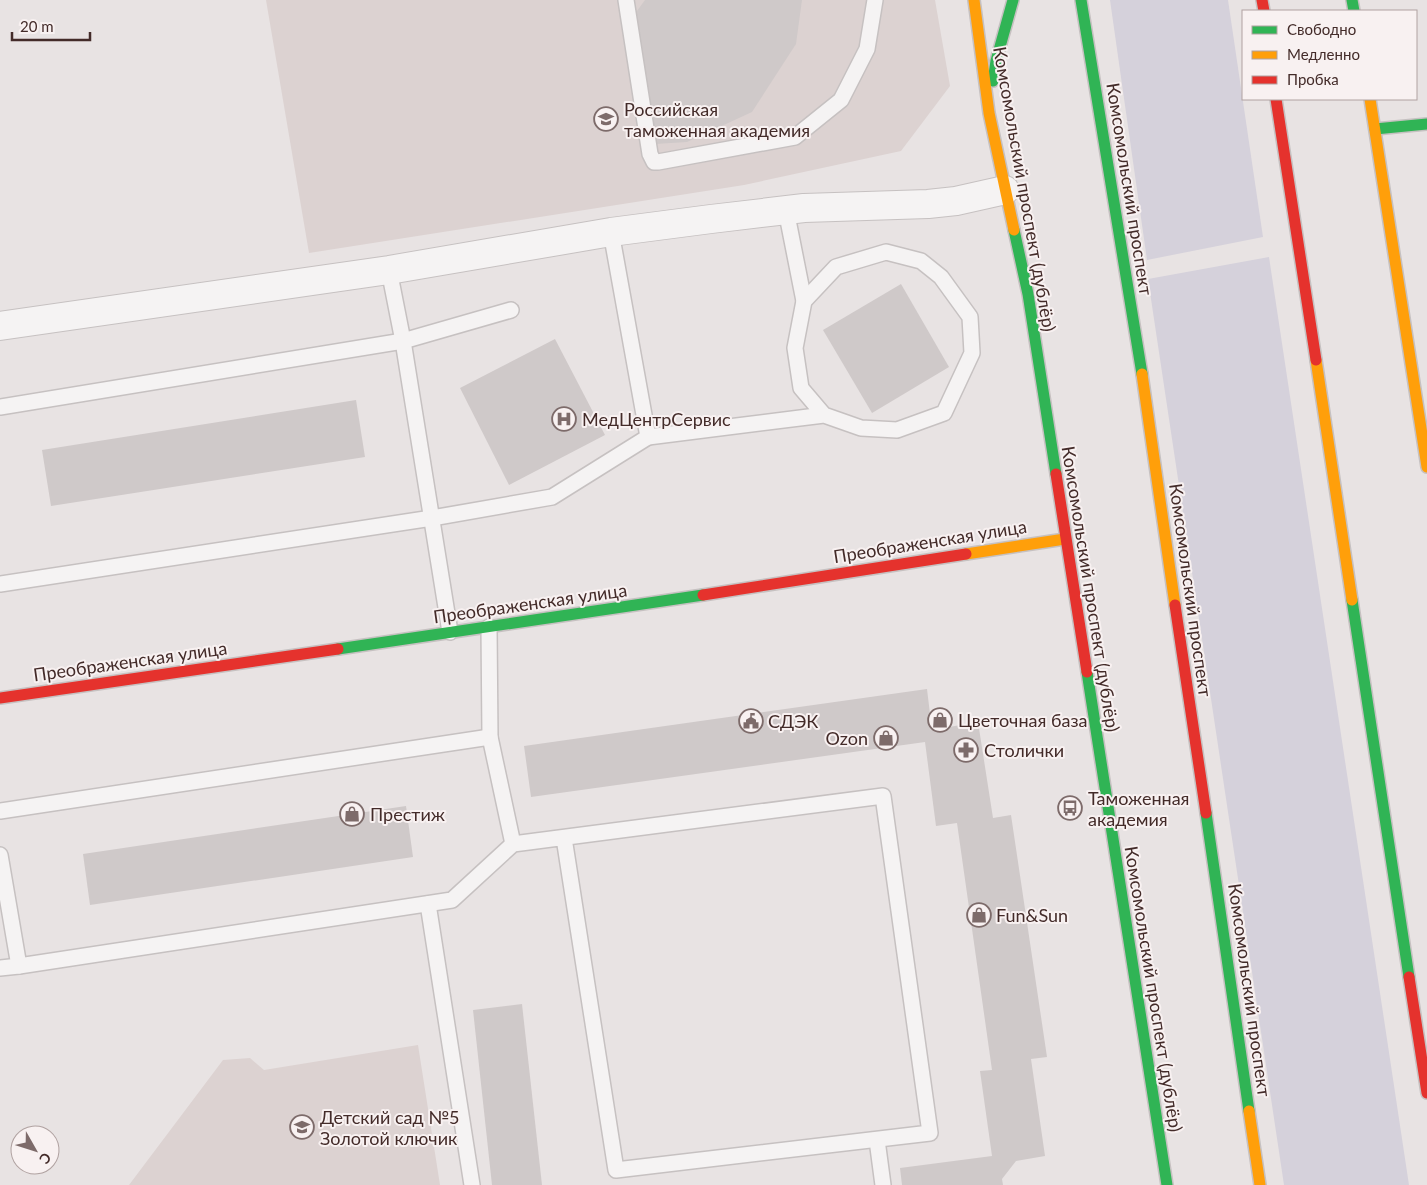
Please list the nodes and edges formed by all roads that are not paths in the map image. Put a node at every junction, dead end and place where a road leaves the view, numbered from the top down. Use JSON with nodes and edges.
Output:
{"nodes":[{"id":1,"x":626,"y":0,"type":"edge"},
{"id":2,"x":874,"y":0,"type":"edge"},
{"id":3,"x":974,"y":0,"type":"edge"},
{"id":4,"x":1012,"y":0,"type":"edge"},
{"id":5,"x":1081,"y":0,"type":"edge"},
{"id":6,"x":1276,"y":100,"type":"edge"},
{"id":7,"x":1370,"y":100,"type":"edge"},
{"id":8,"x":989,"y":113,"type":"junction"},
{"id":9,"x":1427,"y":124,"type":"edge"},
{"id":10,"x":1375,"y":129,"type":"junction"},
{"id":11,"x":1005,"y":190,"type":"junction"},
{"id":12,"x":786,"y":210,"type":"junction"},
{"id":13,"x":611,"y":232,"type":"junction"},
{"id":14,"x":388,"y":270,"type":"junction"},
{"id":15,"x":804,"y":301,"type":"junction"},
{"id":16,"x":511,"y":310,"type":"dead end"},
{"id":17,"x":0,"y":326,"type":"edge"},
{"id":18,"x":403,"y":341,"type":"junction"},
{"id":19,"x":0,"y":407,"type":"edge"},
{"id":20,"x":824,"y":415,"type":"junction"},
{"id":21,"x":648,"y":437,"type":"junction"},
{"id":22,"x":1427,"y":467,"type":"edge"},
{"id":23,"x":432,"y":518,"type":"junction"},
{"id":24,"x":1065,"y":538,"type":"junction"},
{"id":25,"x":0,"y":584,"type":"edge"},
{"id":26,"x":489,"y":627,"type":"junction"},
{"id":27,"x":450,"y":632,"type":"junction"},
{"id":28,"x":0,"y":698,"type":"edge"},
{"id":29,"x":490,"y":737,"type":"junction"},
{"id":30,"x":0,"y":811,"type":"edge"},
{"id":31,"x":564,"y":838,"type":"junction"},
{"id":32,"x":513,"y":844,"type":"junction"},
{"id":33,"x":0,"y":855,"type":"edge"},
{"id":34,"x":428,"y":904,"type":"junction"},
{"id":35,"x":19,"y":966,"type":"junction"},
{"id":36,"x":0,"y":968,"type":"edge"},
{"id":37,"x":1427,"y":1093,"type":"edge"},
{"id":38,"x":876,"y":1140,"type":"junction"},
{"id":39,"x":472,"y":1185,"type":"edge"},
{"id":40,"x":883,"y":1185,"type":"edge"},
{"id":41,"x":1167,"y":1185,"type":"edge"},
{"id":42,"x":1260,"y":1185,"type":"edge"}],
"edges":[{"from":1,"to":2,"type":"lane"},
{"from":3,"to":8,"type":"main road","name":"Комсомольский проспект (дублёр)"},
{"from":4,"to":8,"type":"main road"},
{"from":5,"to":42,"type":"main road","name":"Комсомольский проспект"},
{"from":6,"to":37,"type":"main road"},
{"from":7,"to":10,"type":"main road"},
{"from":8,"to":11,"type":"main road","name":"Комсомольский проспект (дублёр)"},
{"from":9,"to":10,"type":"main road"},
{"from":10,"to":22,"type":"main road"},
{"from":11,"to":12,"type":"street"},
{"from":11,"to":24,"type":"main road","name":"Комсомольский проспект (дублёр)"},
{"from":12,"to":13,"type":"street"},
{"from":12,"to":15,"type":"lane"},
{"from":13,"to":14,"type":"street"},
{"from":13,"to":21,"type":"lane"},
{"from":14,"to":17,"type":"street"},
{"from":14,"to":18,"type":"lane"},
{"from":15,"to":20,"type":"lane"},
{"from":15,"to":20,"type":"lane"},
{"from":16,"to":18,"type":"lane"},
{"from":18,"to":19,"type":"lane"},
{"from":18,"to":23,"type":"lane"},
{"from":20,"to":21,"type":"lane"},
{"from":21,"to":23,"type":"lane"},
{"from":23,"to":25,"type":"lane"},
{"from":23,"to":27,"type":"lane"},
{"from":24,"to":26,"type":"main road","name":"Преображенская улица"},
{"from":24,"to":41,"type":"main road","name":"Комсомольский проспект (дублёр)"},
{"from":26,"to":27,"type":"main road","name":"Преображенская улица"},
{"from":26,"to":29,"type":"lane"},
{"from":27,"to":28,"type":"main road","name":"Преображенская улица"},
{"from":29,"to":30,"type":"lane"},
{"from":29,"to":32,"type":"lane"},
{"from":31,"to":32,"type":"lane"},
{"from":31,"to":38,"type":"lane"},
{"from":31,"to":38,"type":"lane"},
{"from":32,"to":34,"type":"lane"},
{"from":33,"to":35,"type":"lane"},
{"from":34,"to":35,"type":"lane"},
{"from":34,"to":39,"type":"lane"},
{"from":35,"to":36,"type":"lane"},
{"from":38,"to":40,"type":"lane"}]}
